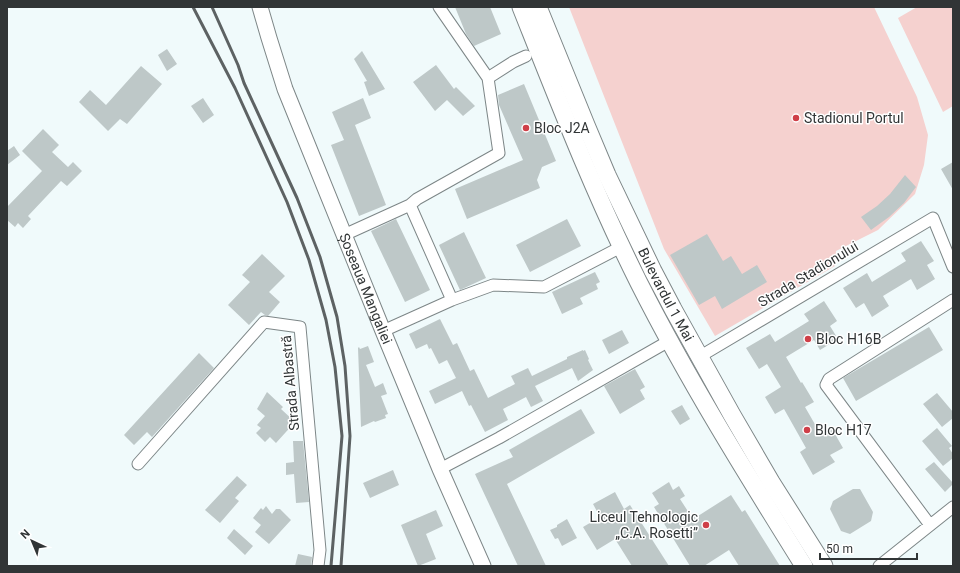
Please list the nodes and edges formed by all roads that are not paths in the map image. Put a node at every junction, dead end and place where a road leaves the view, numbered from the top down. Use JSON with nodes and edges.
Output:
{"nodes":[{"id":1,"x":260,"y":7,"type":"edge"},
{"id":2,"x":439,"y":7,"type":"edge"},
{"id":3,"x":521,"y":7,"type":"edge"},
{"id":4,"x":538,"y":7,"type":"edge"},
{"id":5,"x":526,"y":56,"type":"dead end"},
{"id":6,"x":488,"y":78,"type":"junction"},
{"id":7,"x":410,"y":205,"type":"junction"},
{"id":8,"x":344,"y":235,"type":"junction"},
{"id":9,"x":621,"y":247,"type":"junction"},
{"id":10,"x":953,"y":267,"type":"edge"},
{"id":11,"x":452,"y":300,"type":"junction"},
{"id":12,"x":953,"y":300,"type":"edge"},
{"id":13,"x":383,"y":331,"type":"junction"},
{"id":14,"x":670,"y":341,"type":"junction"},
{"id":15,"x":699,"y":357,"type":"junction"},
{"id":16,"x":138,"y":464,"type":"dead end"},
{"id":17,"x":440,"y":469,"type":"junction"},
{"id":18,"x":953,"y":507,"type":"edge"},
{"id":19,"x":930,"y":525,"type":"junction"},
{"id":20,"x":318,"y":566,"type":"edge"},
{"id":21,"x":483,"y":566,"type":"edge"},
{"id":22,"x":804,"y":566,"type":"edge"},
{"id":23,"x":824,"y":566,"type":"edge"},
{"id":24,"x":879,"y":566,"type":"edge"}],
"edges":[{"from":1,"to":8,"type":"street","name":"Șoseaua Mangaliei"},
{"from":2,"to":6,"type":"street"},
{"from":3,"to":9,"type":"main road","name":"Bulevardul 1 Mai"},
{"from":4,"to":15,"type":"main road","name":"Bulevardul 1 Mai"},
{"from":5,"to":6,"type":"street"},
{"from":6,"to":7,"type":"street"},
{"from":7,"to":8,"type":"street"},
{"from":7,"to":11,"type":"street"},
{"from":8,"to":13,"type":"street","name":"Șoseaua Mangaliei"},
{"from":9,"to":11,"type":"street"},
{"from":9,"to":14,"type":"main road","name":"Bulevardul 1 Mai"},
{"from":10,"to":15,"type":"street","name":"Strada Stadionului"},
{"from":11,"to":13,"type":"street"},
{"from":12,"to":19,"type":"street"},
{"from":13,"to":17,"type":"street","name":"Șoseaua Mangaliei"},
{"from":14,"to":17,"type":"street"},
{"from":14,"to":22,"type":"main road","name":"Bulevardul 1 Mai"},
{"from":15,"to":23,"type":"main road","name":"Bulevardul 1 Mai"},
{"from":16,"to":20,"type":"street","name":"Strada Albastră"},
{"from":17,"to":21,"type":"street","name":"Șoseaua Mangaliei"},
{"from":18,"to":19,"type":"street"},
{"from":19,"to":24,"type":"street"}]}
